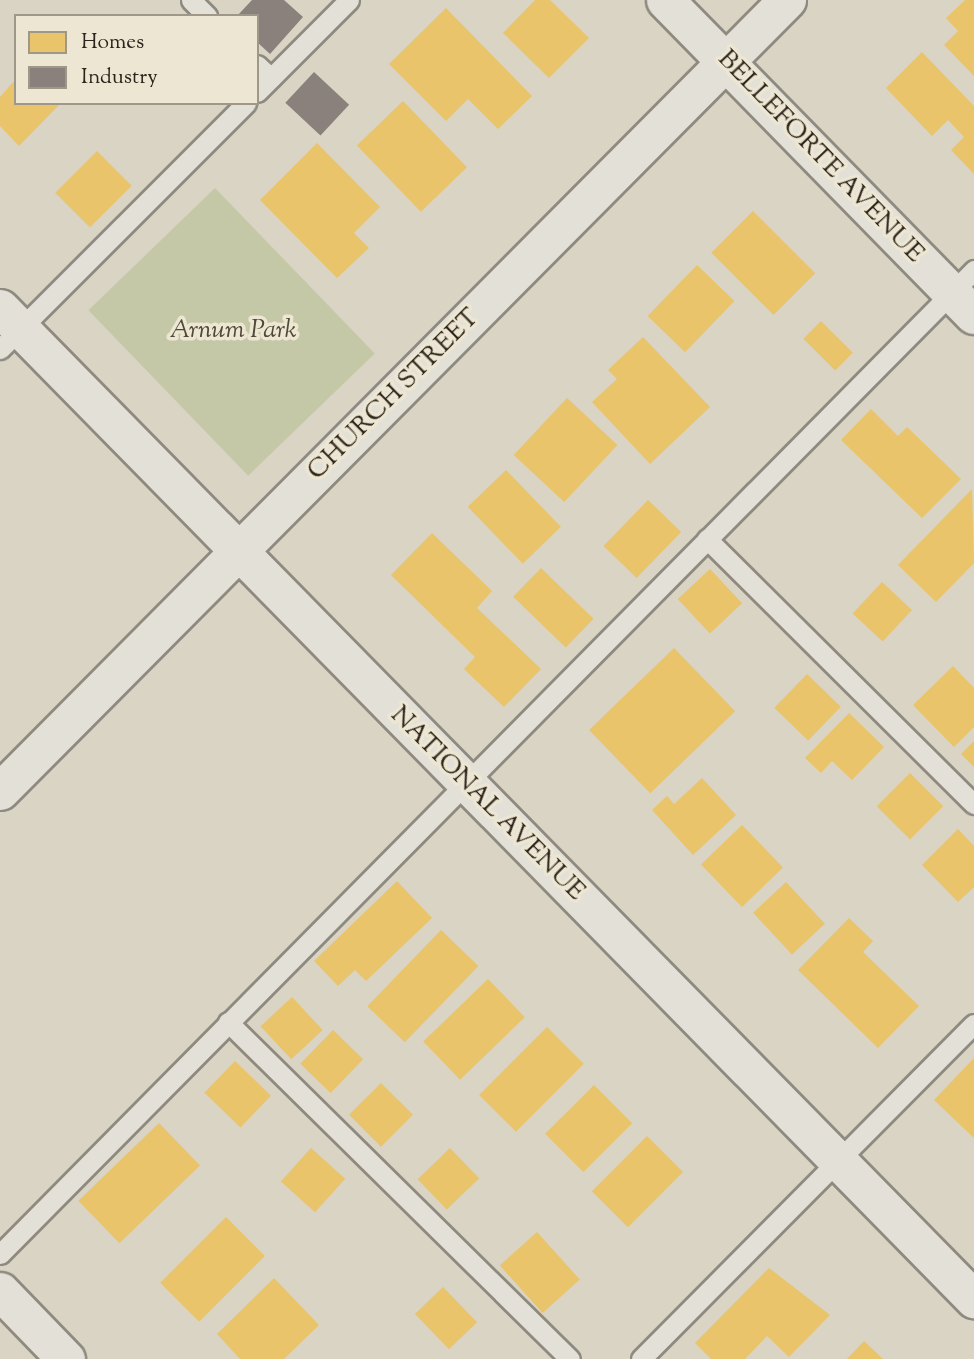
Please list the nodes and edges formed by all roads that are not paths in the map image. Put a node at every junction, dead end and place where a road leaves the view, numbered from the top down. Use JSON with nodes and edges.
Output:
{"nodes":[{"id":1,"x":191,"y":0,"type":"edge"},
{"id":2,"x":349,"y":0,"type":"edge"},
{"id":3,"x":665,"y":0,"type":"edge"},
{"id":4,"x":787,"y":0,"type":"edge"},
{"id":5,"x":205,"y":14,"type":"edge"},
{"id":6,"x":726,"y":62,"type":"junction"},
{"id":7,"x":262,"y":78,"type":"edge"},
{"id":8,"x":244,"y":105,"type":"edge"},
{"id":9,"x":967,"y":292,"type":"edge"},
{"id":10,"x":7,"y":329,"type":"edge"},
{"id":11,"x":707,"y":539,"type":"junction"},
{"id":12,"x":238,"y":551,"type":"junction"},
{"id":13,"x":466,"y":783,"type":"junction"},
{"id":14,"x":0,"y":791,"type":"edge"},
{"id":15,"x":974,"y":804,"type":"edge"},
{"id":16,"x":229,"y":1023,"type":"junction"},
{"id":17,"x":974,"y":1024,"type":"edge"},
{"id":18,"x":838,"y":1161,"type":"junction"},
{"id":19,"x":0,"y":1254,"type":"edge"},
{"id":20,"x":0,"y":1291,"type":"edge"},
{"id":21,"x":974,"y":1299,"type":"edge"},
{"id":22,"x":66,"y":1359,"type":"edge"},
{"id":23,"x":570,"y":1359,"type":"edge"},
{"id":24,"x":641,"y":1359,"type":"edge"}],
"edges":[{"from":1,"to":5,"type":"lane"},
{"from":2,"to":7,"type":"lane"},
{"from":3,"to":6,"type":"street","name":"BELLEFORTE AVENUE"},
{"from":4,"to":6,"type":"street","name":"CHURCH STREET"},
{"from":6,"to":9,"type":"street","name":"BELLEFORTE AVENUE"},
{"from":6,"to":12,"type":"street","name":"CHURCH STREET"},
{"from":8,"to":10,"type":"lane"},
{"from":9,"to":11,"type":"lane"},
{"from":10,"to":12,"type":"street","name":"NATIONAL AVENUE"},
{"from":11,"to":13,"type":"lane"},
{"from":11,"to":15,"type":"lane"},
{"from":12,"to":13,"type":"street","name":"NATIONAL AVENUE"},
{"from":12,"to":14,"type":"street","name":"CHURCH STREET"},
{"from":13,"to":16,"type":"lane"},
{"from":13,"to":18,"type":"street","name":"NATIONAL AVENUE"},
{"from":16,"to":19,"type":"lane"},
{"from":16,"to":23,"type":"lane"},
{"from":17,"to":18,"type":"lane"},
{"from":18,"to":21,"type":"street","name":"NATIONAL AVENUE"},
{"from":18,"to":24,"type":"lane"},
{"from":20,"to":22,"type":"street"}]}
